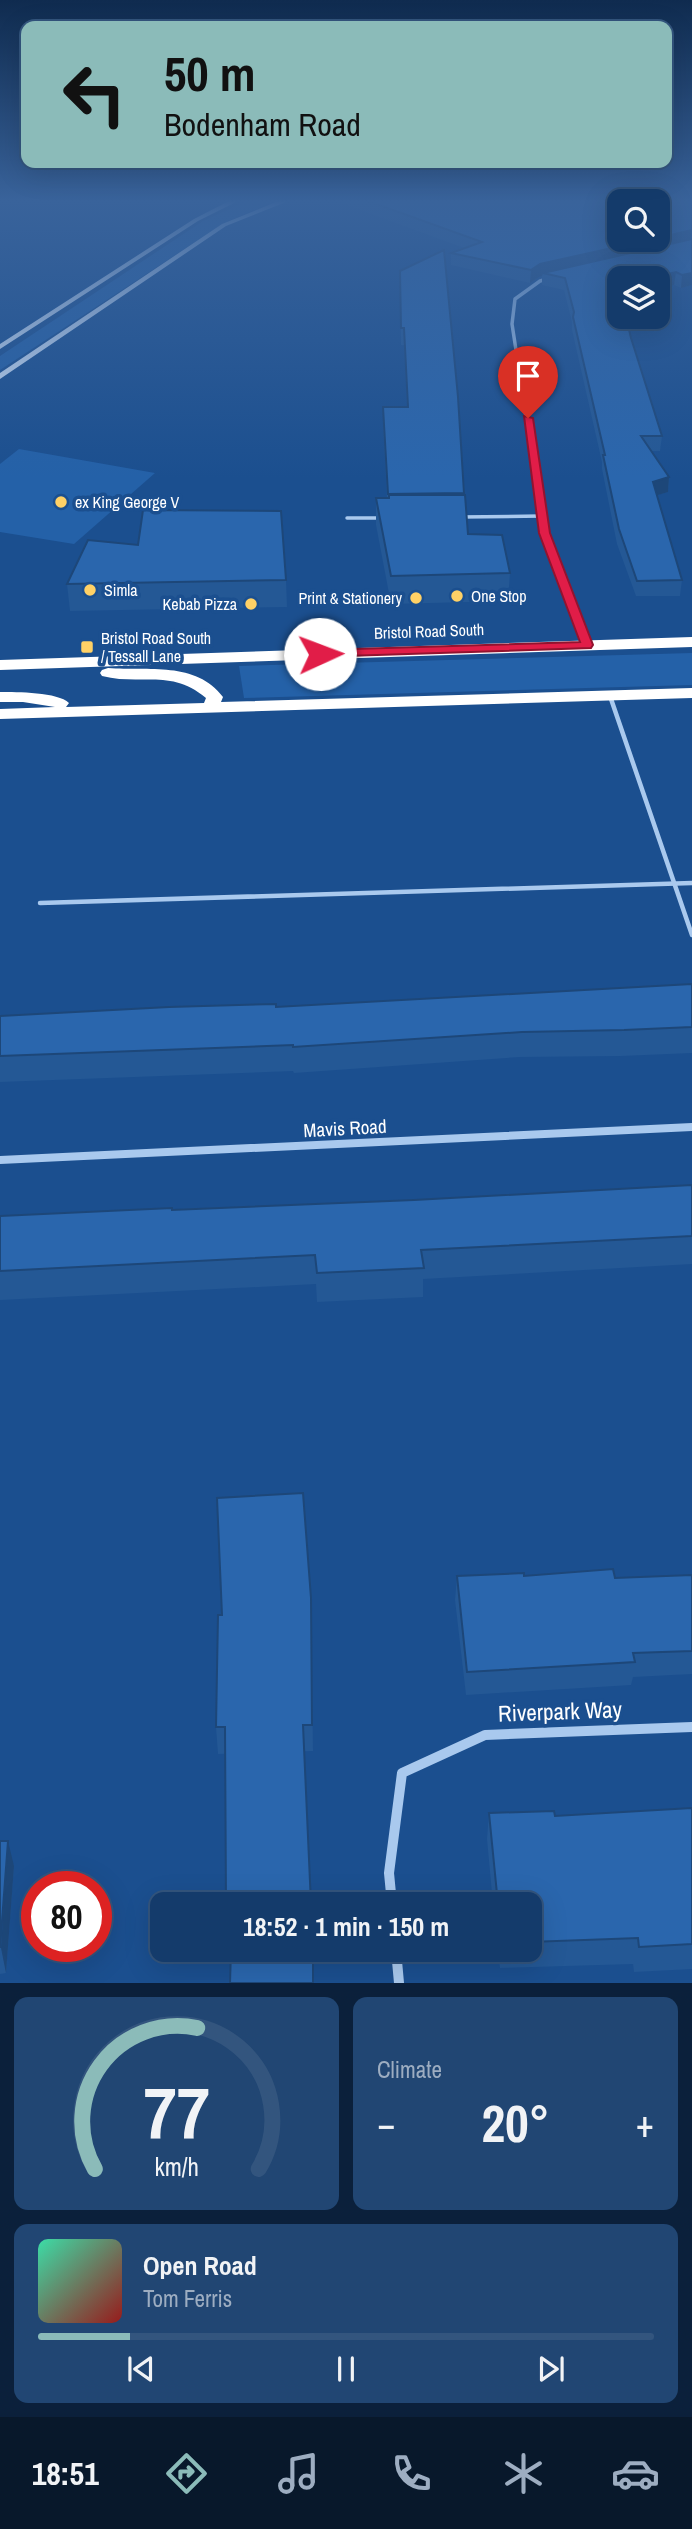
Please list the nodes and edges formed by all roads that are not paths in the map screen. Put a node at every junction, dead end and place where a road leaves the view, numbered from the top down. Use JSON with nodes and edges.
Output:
{"nodes":[{"id":1,"x":84,"y":293,"type":"edge"},
{"id":2,"x":124,"y":293,"type":"edge"},
{"id":3,"x":524,"y":293,"type":"edge"},
{"id":4,"x":0,"y":347,"type":"edge"},
{"id":5,"x":0,"y":377,"type":"edge"},
{"id":6,"x":541,"y":516,"type":"junction"},
{"id":7,"x":452,"y":517,"type":"edge"},
{"id":8,"x":347,"y":518,"type":"dead end"},
{"id":9,"x":386,"y":518,"type":"edge"},
{"id":10,"x":692,"y":642,"type":"edge"},
{"id":11,"x":587,"y":645,"type":"junction"},
{"id":12,"x":26,"y":664,"type":"junction"},
{"id":13,"x":0,"y":665,"type":"edge"},
{"id":14,"x":692,"y":693,"type":"edge"},
{"id":15,"x":610,"y":696,"type":"junction"},
{"id":16,"x":0,"y":697,"type":"edge"},
{"id":17,"x":211,"y":707,"type":"junction"},
{"id":18,"x":105,"y":710,"type":"junction"},
{"id":19,"x":0,"y":714,"type":"edge"},
{"id":20,"x":692,"y":883,"type":"edge"},
{"id":21,"x":674,"y":884,"type":"junction"},
{"id":22,"x":40,"y":902,"type":"dead end"},
{"id":23,"x":692,"y":935,"type":"edge"},
{"id":24,"x":692,"y":1127,"type":"edge"},
{"id":25,"x":0,"y":1160,"type":"edge"},
{"id":26,"x":692,"y":1727,"type":"edge"},
{"id":27,"x":391,"y":1892,"type":"edge"},
{"id":28,"x":397,"y":1962,"type":"edge"},
{"id":29,"x":400,"y":1983,"type":"edge"}],
"edges":[{"from":1,"to":4,"type":"street"},
{"from":2,"to":5,"type":"street"},
{"from":3,"to":6,"type":"street"},
{"from":6,"to":7,"type":"lane"},
{"from":6,"to":11,"type":"street"},
{"from":8,"to":9,"type":"lane"},
{"from":10,"to":11,"type":"highway","name":"Bristol Road South"},
{"from":11,"to":12,"type":"highway","name":"Bristol Road South"},
{"from":12,"to":13,"type":"highway","name":"Bristol Road South"},
{"from":12,"to":17,"type":"highway"},
{"from":14,"to":15,"type":"highway"},
{"from":15,"to":17,"type":"highway"},
{"from":15,"to":21,"type":"lane"},
{"from":16,"to":18,"type":"highway"},
{"from":17,"to":18,"type":"highway"},
{"from":18,"to":19,"type":"highway"},
{"from":20,"to":21,"type":"lane"},
{"from":21,"to":22,"type":"lane"},
{"from":21,"to":23,"type":"lane"},
{"from":24,"to":25,"type":"street","name":"Mavis Road"},
{"from":26,"to":27,"type":"street","name":"Riverpark Way"},
{"from":28,"to":29,"type":"street"}]}
